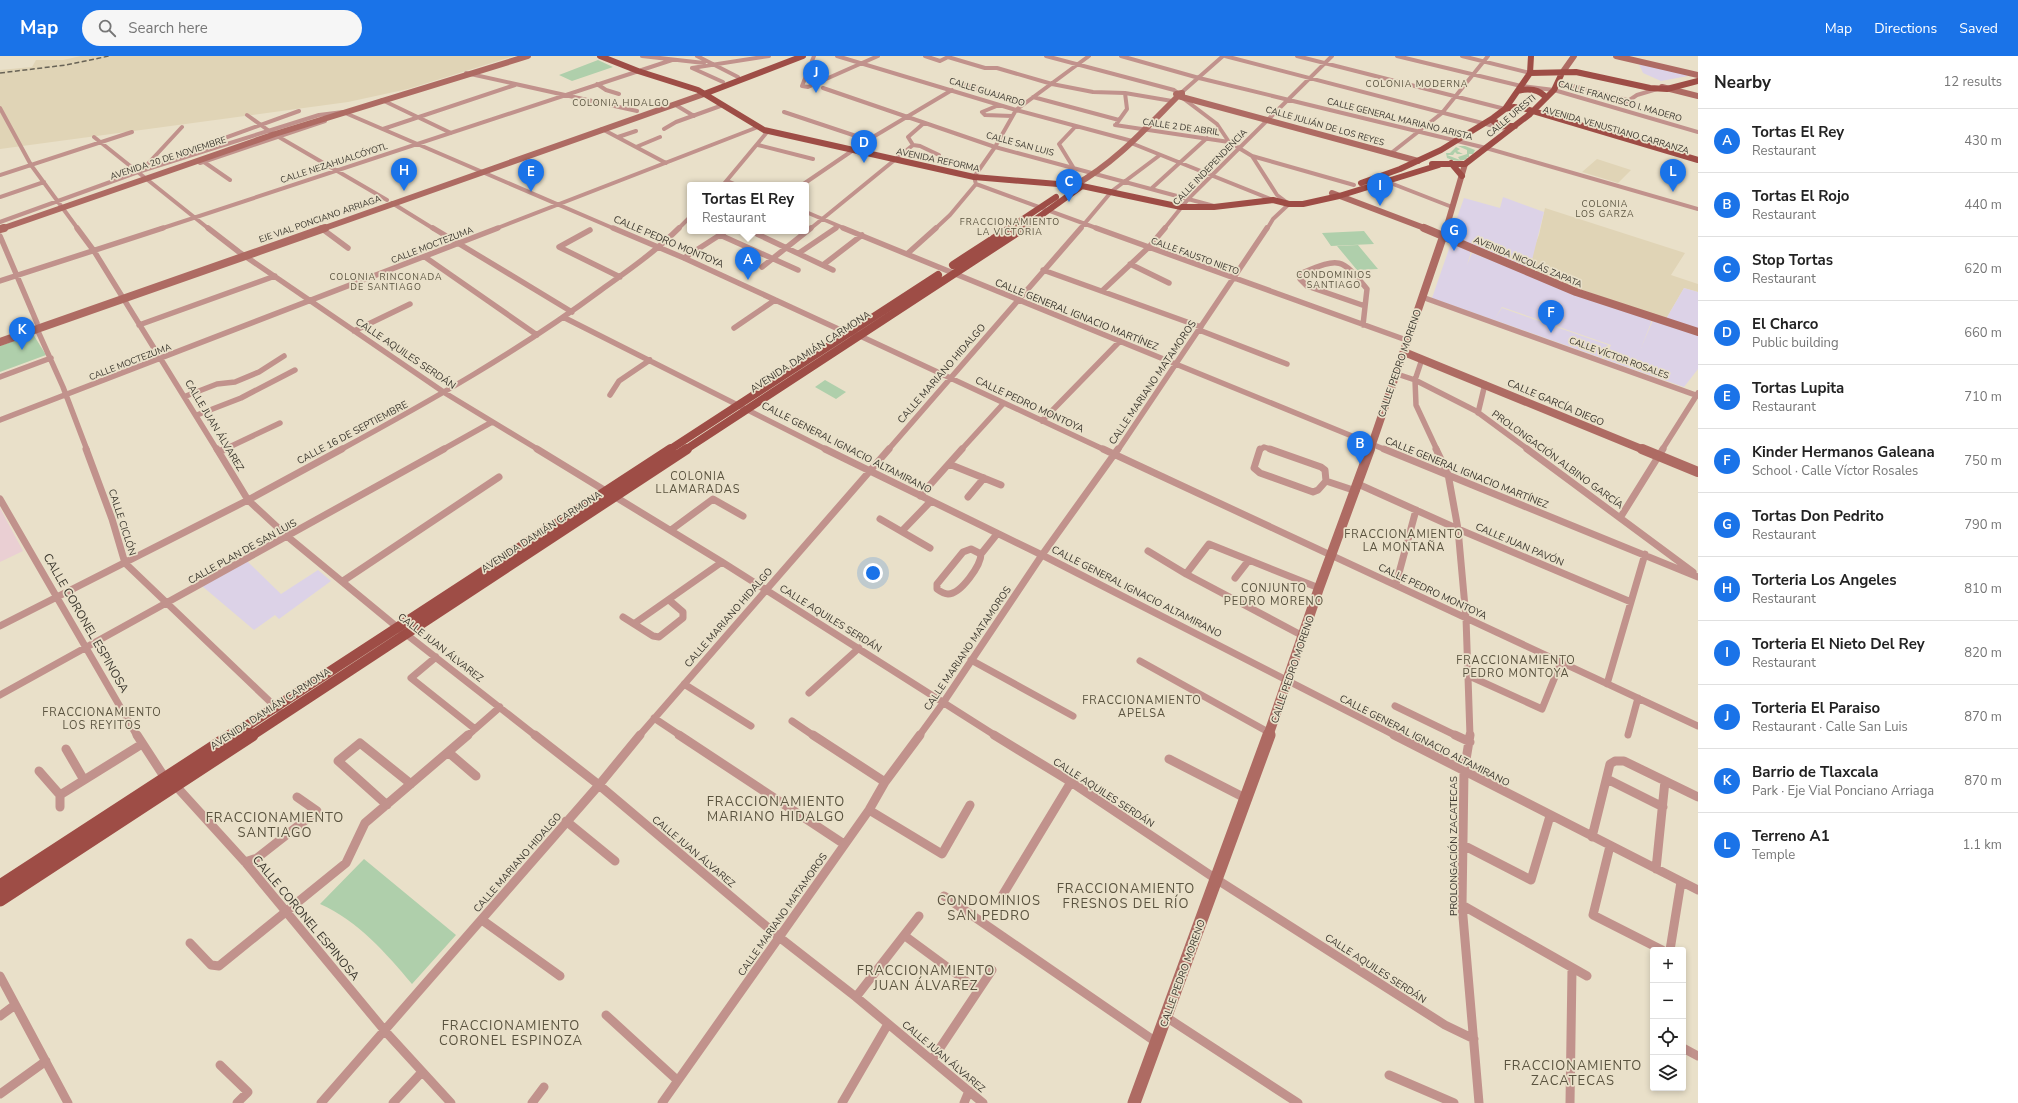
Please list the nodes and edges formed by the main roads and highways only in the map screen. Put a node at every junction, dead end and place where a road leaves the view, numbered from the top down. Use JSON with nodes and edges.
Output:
{"nodes":[{"id":1,"x":520,"y":56,"type":"edge"},
{"id":2,"x":528,"y":56,"type":"edge"},
{"id":3,"x":600,"y":56,"type":"edge"},
{"id":4,"x":792,"y":56,"type":"edge"},
{"id":5,"x":803,"y":56,"type":"edge"},
{"id":6,"x":1532,"y":56,"type":"edge"},
{"id":7,"x":1574,"y":56,"type":"edge"},
{"id":8,"x":1620,"y":56,"type":"edge"},
{"id":9,"x":1562,"y":73,"type":"junction"},
{"id":10,"x":469,"y":74,"type":"junction"},
{"id":11,"x":1530,"y":74,"type":"junction"},
{"id":12,"x":1698,"y":75,"type":"edge"},
{"id":13,"x":1682,"y":79,"type":"junction"},
{"id":14,"x":1558,"y":80,"type":"junction"},
{"id":15,"x":1695,"y":82,"type":"edge"},
{"id":16,"x":1658,"y":87,"type":"junction"},
{"id":17,"x":1667,"y":88,"type":"junction"},
{"id":18,"x":1519,"y":89,"type":"junction"},
{"id":19,"x":698,"y":90,"type":"junction"},
{"id":20,"x":704,"y":94,"type":"junction"},
{"id":21,"x":1180,"y":95,"type":"joint"},
{"id":22,"x":1698,"y":96,"type":"edge"},
{"id":23,"x":1546,"y":98,"type":"junction"},
{"id":24,"x":1505,"y":109,"type":"junction"},
{"id":25,"x":1530,"y":113,"type":"junction"},
{"id":26,"x":1493,"y":118,"type":"junction"},
{"id":27,"x":1515,"y":126,"type":"junction"},
{"id":28,"x":1441,"y":150,"type":"junction"},
{"id":29,"x":1698,"y":160,"type":"edge"},
{"id":30,"x":1418,"y":161,"type":"junction"},
{"id":31,"x":1454,"y":164,"type":"junction"},
{"id":32,"x":1465,"y":164,"type":"junction"},
{"id":33,"x":1698,"y":164,"type":"edge"},
{"id":34,"x":1439,"y":165,"type":"junction"},
{"id":35,"x":1462,"y":176,"type":"junction"},
{"id":36,"x":1078,"y":185,"type":"junction"},
{"id":37,"x":1332,"y":193,"type":"junction"},
{"id":38,"x":1339,"y":196,"type":"junction"},
{"id":39,"x":389,"y":202,"type":"junction"},
{"id":40,"x":1289,"y":204,"type":"junction"},
{"id":41,"x":1012,"y":226,"type":"junction"},
{"id":42,"x":0,"y":227,"type":"edge"},
{"id":43,"x":1021,"y":229,"type":"junction"},
{"id":44,"x":1444,"y":235,"type":"junction"},
{"id":45,"x":242,"y":254,"type":"junction"},
{"id":46,"x":949,"y":272,"type":"junction"},
{"id":47,"x":37,"y":326,"type":"junction"},
{"id":48,"x":1698,"y":332,"type":"edge"},
{"id":49,"x":0,"y":336,"type":"edge"},
{"id":50,"x":0,"y":342,"type":"edge"},
{"id":51,"x":1404,"y":352,"type":"junction"},
{"id":52,"x":743,"y":407,"type":"junction"},
{"id":53,"x":1698,"y":472,"type":"edge"},
{"id":54,"x":611,"y":494,"type":"junction"},
{"id":55,"x":170,"y":782,"type":"junction"},
{"id":56,"x":0,"y":886,"type":"edge"},
{"id":57,"x":0,"y":900,"type":"edge"},
{"id":58,"x":1134,"y":1103,"type":"edge"}],
"edges":[{"from":1,"to":10,"type":"main road","name":"AVENIDA 20 DE NOVIEMBRE"},
{"from":2,"to":10,"type":"main road","name":"AVENIDA 20 DE NOVIEMBRE"},
{"from":3,"to":19,"type":"main road","name":"AVENIDA REFORMA"},
{"from":4,"to":19,"type":"main road","name":"EJE VIAL PONCIANO ARRIAGA"},
{"from":5,"to":20,"type":"main road","name":"EJE VIAL PONCIANO ARRIAGA"},
{"from":6,"to":11,"type":"main road"},
{"from":7,"to":9,"type":"main road","name":"CALLE URESTI"},
{"from":8,"to":12,"type":"main road"},
{"from":9,"to":11,"type":"main road"},
{"from":9,"to":14,"type":"main road","name":"CALLE URESTI"},
{"from":9,"to":16,"type":"main road"},
{"from":10,"to":42,"type":"main road","name":"AVENIDA 20 DE NOVIEMBRE"},
{"from":11,"to":14,"type":"main road"},
{"from":11,"to":18,"type":"main road"},
{"from":12,"to":13,"type":"main road"},
{"from":13,"to":15,"type":"main road"},
{"from":13,"to":16,"type":"main road"},
{"from":14,"to":23,"type":"main road","name":"CALLE URESTI"},
{"from":15,"to":17,"type":"main road"},
{"from":16,"to":17,"type":"main road"},
{"from":17,"to":22,"type":"main road"},
{"from":18,"to":23,"type":"main road"},
{"from":18,"to":24,"type":"main road"},
{"from":19,"to":20,"type":"main road","name":"AVENIDA REFORMA"},
{"from":19,"to":39,"type":"main road","name":"EJE VIAL PONCIANO ARRIAGA"},
{"from":20,"to":36,"type":"main road","name":"AVENIDA REFORMA"},
{"from":20,"to":39,"type":"main road","name":"EJE VIAL PONCIANO ARRIAGA"},
{"from":21,"to":30,"type":"main road","name":"CALLE JULIÁN DE LOS REYES"},
{"from":21,"to":36,"type":"main road","name":"AVENIDA DAMIÁN CARMONA"},
{"from":23,"to":25,"type":"main road","name":"CALLE URESTI"},
{"from":24,"to":25,"type":"main road"},
{"from":24,"to":26,"type":"main road"},
{"from":25,"to":27,"type":"main road","name":"CALLE URESTI"},
{"from":25,"to":29,"type":"main road","name":"AVENIDA VENUSTIANO CARRANZA"},
{"from":25,"to":33,"type":"main road","name":"AVENIDA VENUSTIANO CARRANZA"},
{"from":26,"to":27,"type":"main road"},
{"from":26,"to":28,"type":"main road"},
{"from":27,"to":32,"type":"main road","name":"CALLE URESTI"},
{"from":28,"to":30,"type":"main road"},
{"from":28,"to":31,"type":"main road"},
{"from":30,"to":34,"type":"main road","name":"CALLE JULIÁN DE LOS REYES"},
{"from":30,"to":37,"type":"main road"},
{"from":31,"to":32,"type":"main road","name":"CALLE JULIÁN DE LOS REYES"},
{"from":31,"to":34,"type":"main road","name":"CALLE JULIÁN DE LOS REYES"},
{"from":31,"to":35,"type":"main road"},
{"from":32,"to":35,"type":"main road","name":"CALLE PEDRO MORENO"},
{"from":34,"to":38,"type":"main road","name":"AVENIDA REFORMA"},
{"from":35,"to":44,"type":"main road","name":"CALLE PEDRO MORENO"},
{"from":36,"to":40,"type":"main road","name":"AVENIDA REFORMA"},
{"from":36,"to":41,"type":"main road","name":"AVENIDA DAMIÁN CARMONA"},
{"from":36,"to":43,"type":"main road","name":"AVENIDA DAMIÁN CARMONA"},
{"from":37,"to":38,"type":"main road","name":"AVENIDA NICOLÁS ZAPATA"},
{"from":37,"to":40,"type":"main road"},
{"from":38,"to":40,"type":"main road","name":"AVENIDA REFORMA"},
{"from":38,"to":44,"type":"main road","name":"AVENIDA NICOLÁS ZAPATA"},
{"from":39,"to":45,"type":"main road","name":"EJE VIAL PONCIANO ARRIAGA"},
{"from":39,"to":45,"type":"main road","name":"EJE VIAL PONCIANO ARRIAGA"},
{"from":41,"to":43,"type":"main road"},
{"from":41,"to":46,"type":"main road","name":"AVENIDA DAMIÁN CARMONA"},
{"from":43,"to":46,"type":"main road","name":"AVENIDA DAMIÁN CARMONA"},
{"from":44,"to":48,"type":"main road","name":"AVENIDA NICOLÁS ZAPATA"},
{"from":44,"to":51,"type":"main road","name":"CALLE PEDRO MORENO"},
{"from":45,"to":47,"type":"main road","name":"EJE VIAL PONCIANO ARRIAGA"},
{"from":46,"to":52,"type":"main road","name":"AVENIDA DAMIÁN CARMONA"},
{"from":46,"to":52,"type":"main road","name":"AVENIDA DAMIÁN CARMONA"},
{"from":47,"to":49,"type":"main road","name":"EJE VIAL PONCIANO ARRIAGA"},
{"from":47,"to":50,"type":"main road","name":"EJE VIAL PONCIANO ARRIAGA"},
{"from":51,"to":53,"type":"main road","name":"CALLE GARCÍA DIEGO"},
{"from":51,"to":58,"type":"main road","name":"CALLE PEDRO MORENO"},
{"from":52,"to":54,"type":"main road","name":"AVENIDA DAMIÁN CARMONA"},
{"from":54,"to":55,"type":"main road","name":"AVENIDA DAMIÁN CARMONA"},
{"from":54,"to":55,"type":"main road","name":"AVENIDA DAMIÁN CARMONA"},
{"from":55,"to":56,"type":"main road","name":"AVENIDA DAMIÁN CARMONA"},
{"from":55,"to":57,"type":"main road","name":"AVENIDA DAMIÁN CARMONA"}]}
